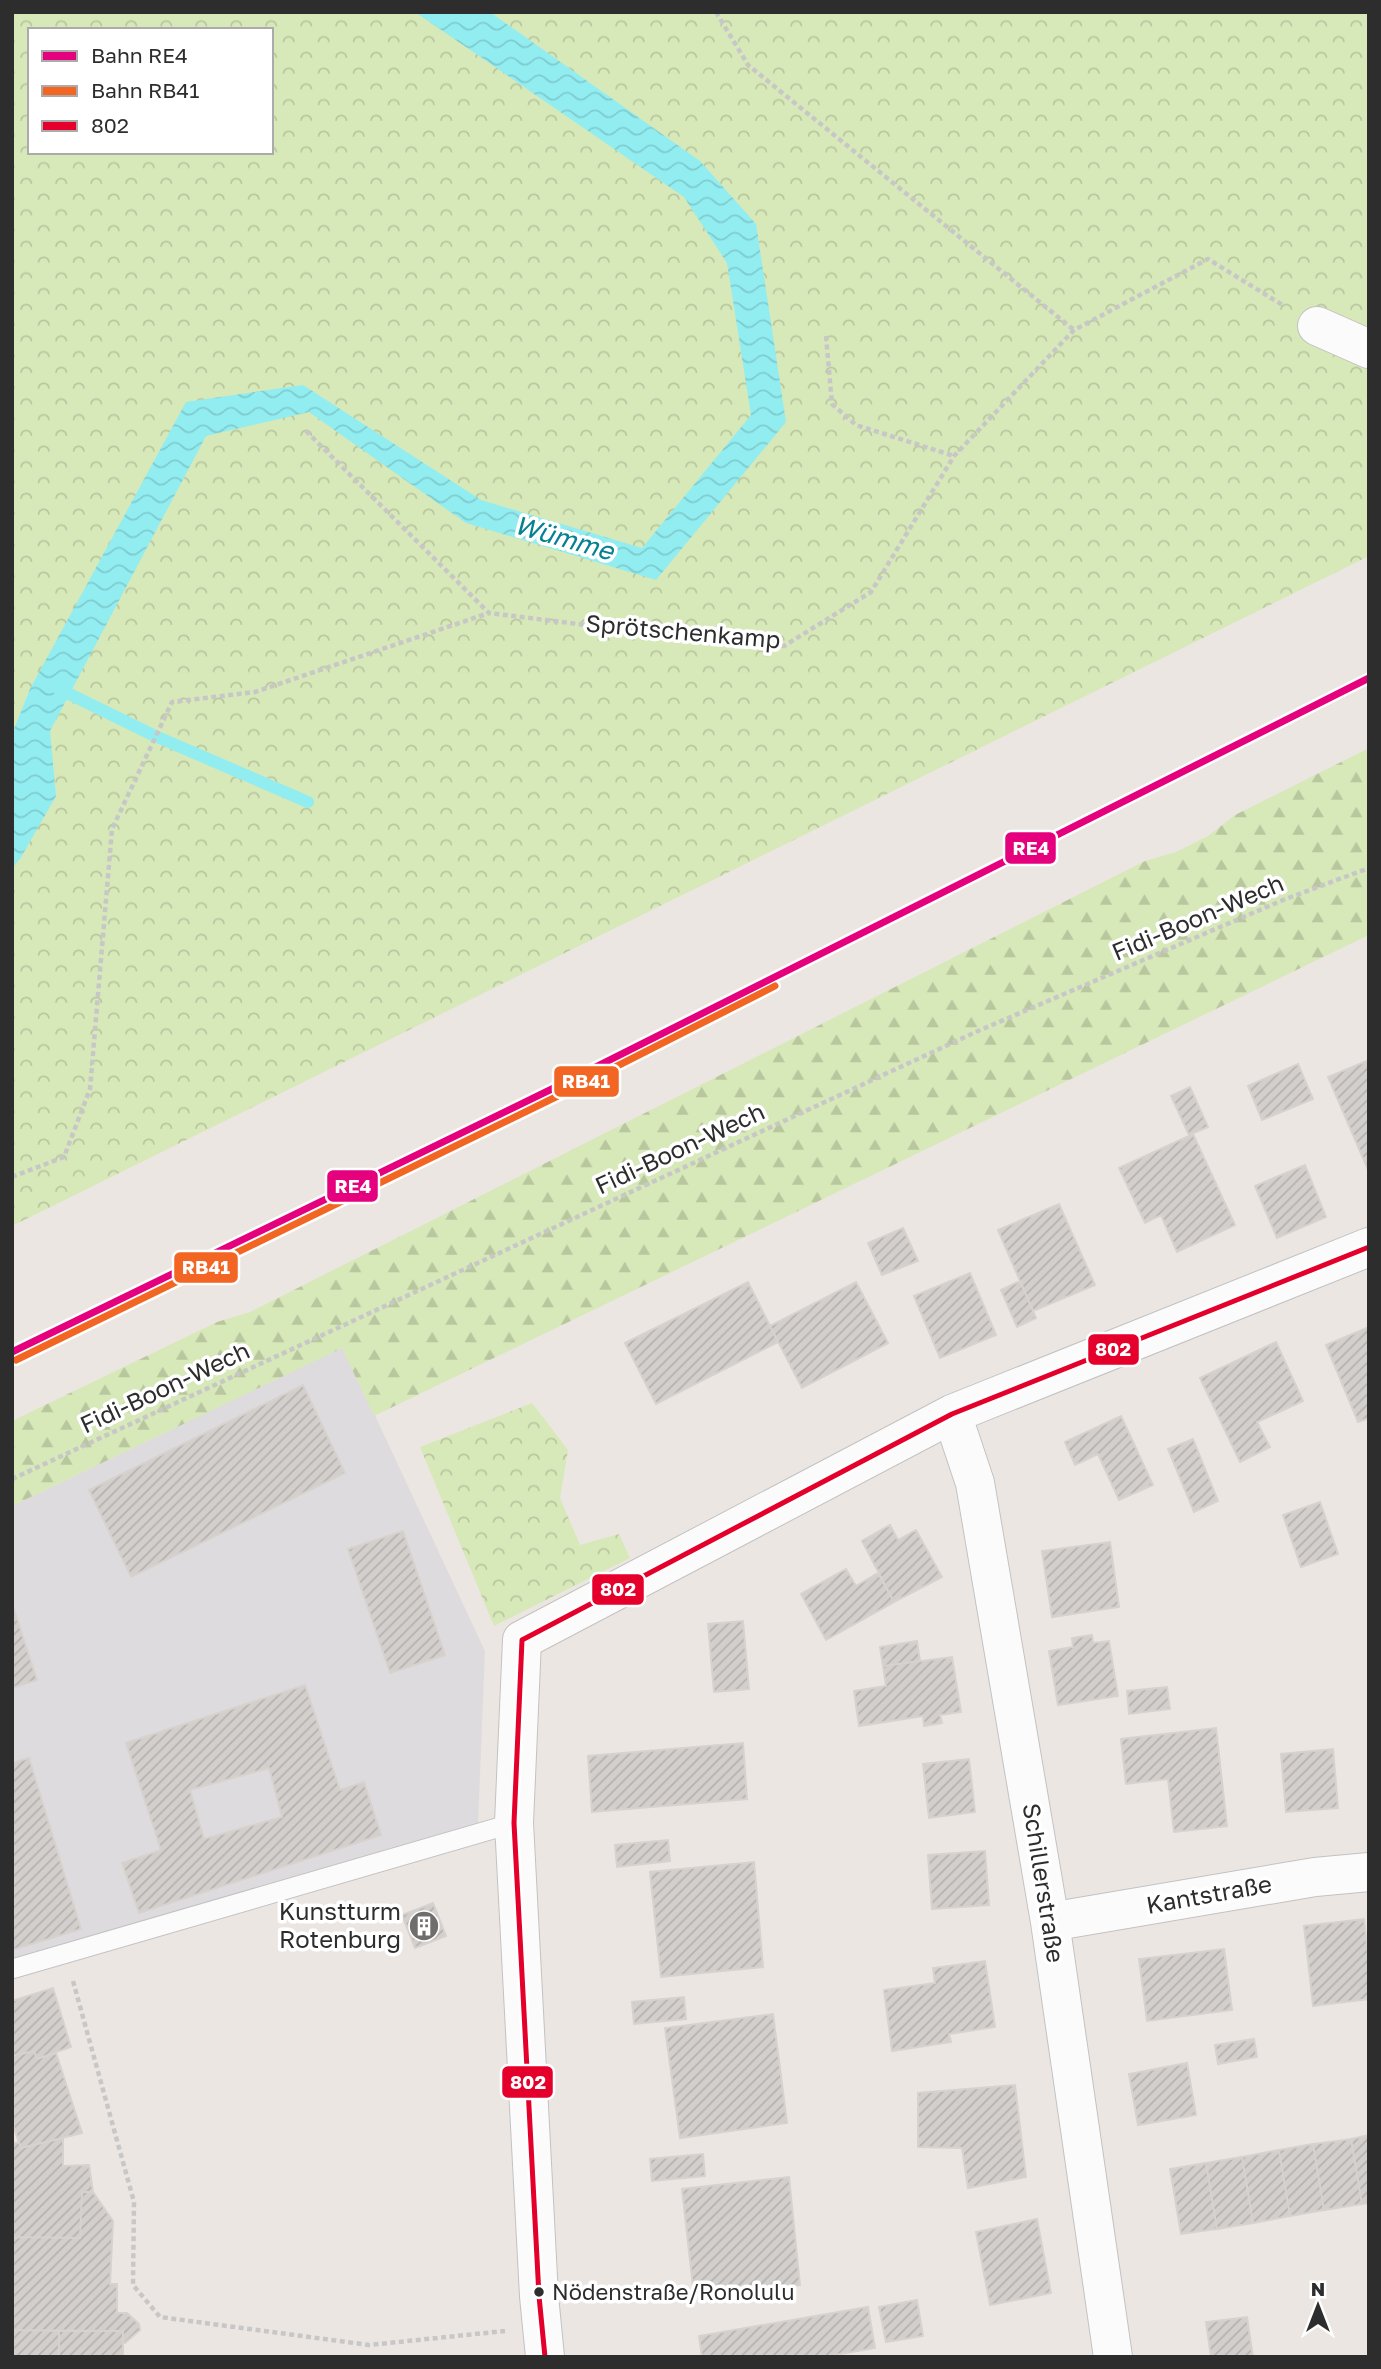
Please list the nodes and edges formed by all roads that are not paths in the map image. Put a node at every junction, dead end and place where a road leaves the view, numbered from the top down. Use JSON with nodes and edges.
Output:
{"nodes":[{"id":1,"x":1317,"y":326,"type":"road end"},
{"id":2,"x":1369,"y":349,"type":"edge"},
{"id":3,"x":1369,"y":1247,"type":"edge"},
{"id":4,"x":952,"y":1414,"type":"junction"},
{"id":5,"x":514,"y":1823,"type":"junction"},
{"id":6,"x":1369,"y":1872,"type":"edge"},
{"id":7,"x":1050,"y":1922,"type":"junction"},
{"id":8,"x":12,"y":1969,"type":"edge"},
{"id":9,"x":543,"y":2342,"type":"edge"},
{"id":10,"x":1113,"y":2357,"type":"edge"}],
"edges":[{"from":1,"to":2,"type":"street"},
{"from":3,"to":4,"type":"street"},
{"from":4,"to":5,"type":"street"},
{"from":4,"to":7,"type":"street","name":"Schillerstraße"},
{"from":5,"to":8,"type":"lane"},
{"from":5,"to":9,"type":"street"},
{"from":6,"to":7,"type":"street","name":"Kantstraße"},
{"from":7,"to":10,"type":"street","name":"Schillerstraße"}]}
